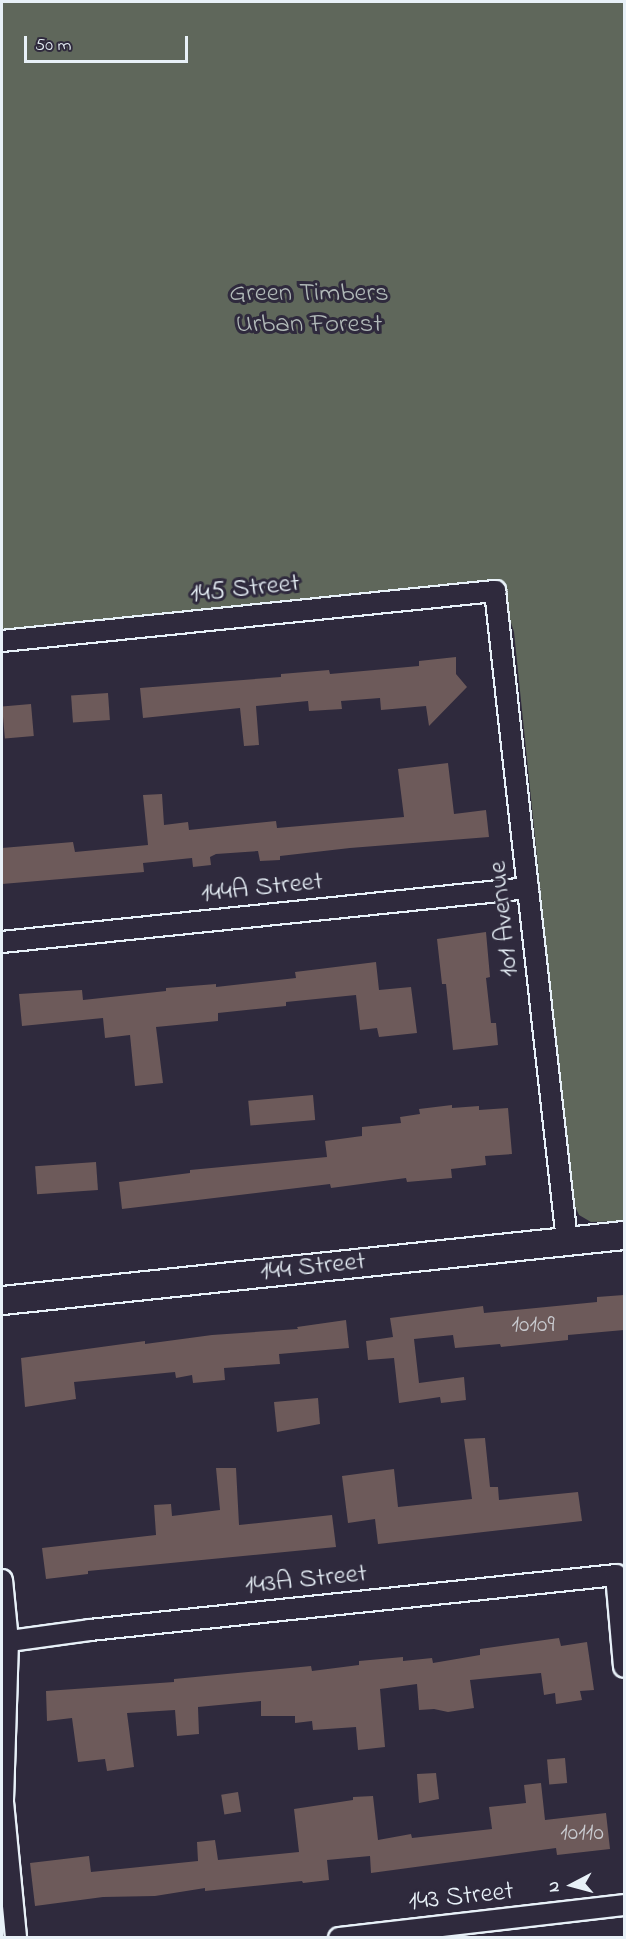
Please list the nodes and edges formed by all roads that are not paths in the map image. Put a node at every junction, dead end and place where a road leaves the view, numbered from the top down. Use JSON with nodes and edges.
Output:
{"nodes":[{"id":1,"x":495,"y":591,"type":"joint"},
{"id":2,"x":2,"y":641,"type":"edge"},
{"id":3,"x":528,"y":888,"type":"junction"},
{"id":4,"x":2,"y":942,"type":"edge"},
{"id":5,"x":624,"y":1235,"type":"edge"},
{"id":6,"x":567,"y":1241,"type":"junction"},
{"id":7,"x":2,"y":1300,"type":"edge"},
{"id":8,"x":2,"y":1580,"type":"edge"},
{"id":9,"x":4,"y":1641,"type":"edge"},
{"id":10,"x":624,"y":1667,"type":"edge"},
{"id":11,"x":624,"y":1905,"type":"edge"},
{"id":12,"x":16,"y":1938,"type":"edge"},
{"id":13,"x":339,"y":1938,"type":"edge"}],
"edges":[{"from":1,"to":2,"type":"street","name":"145 Street"},
{"from":1,"to":3,"type":"street","name":"101 Avenue"},
{"from":3,"to":4,"type":"street","name":"144A Street"},
{"from":3,"to":6,"type":"street","name":"101 Avenue"},
{"from":5,"to":6,"type":"main road","name":"144 Street"},
{"from":6,"to":7,"type":"main road","name":"144 Street"},
{"from":8,"to":9,"type":"street"},
{"from":9,"to":10,"type":"street","name":"143A Street"},
{"from":9,"to":12,"type":"street"},
{"from":11,"to":13,"type":"street","name":"143 Street"}]}
